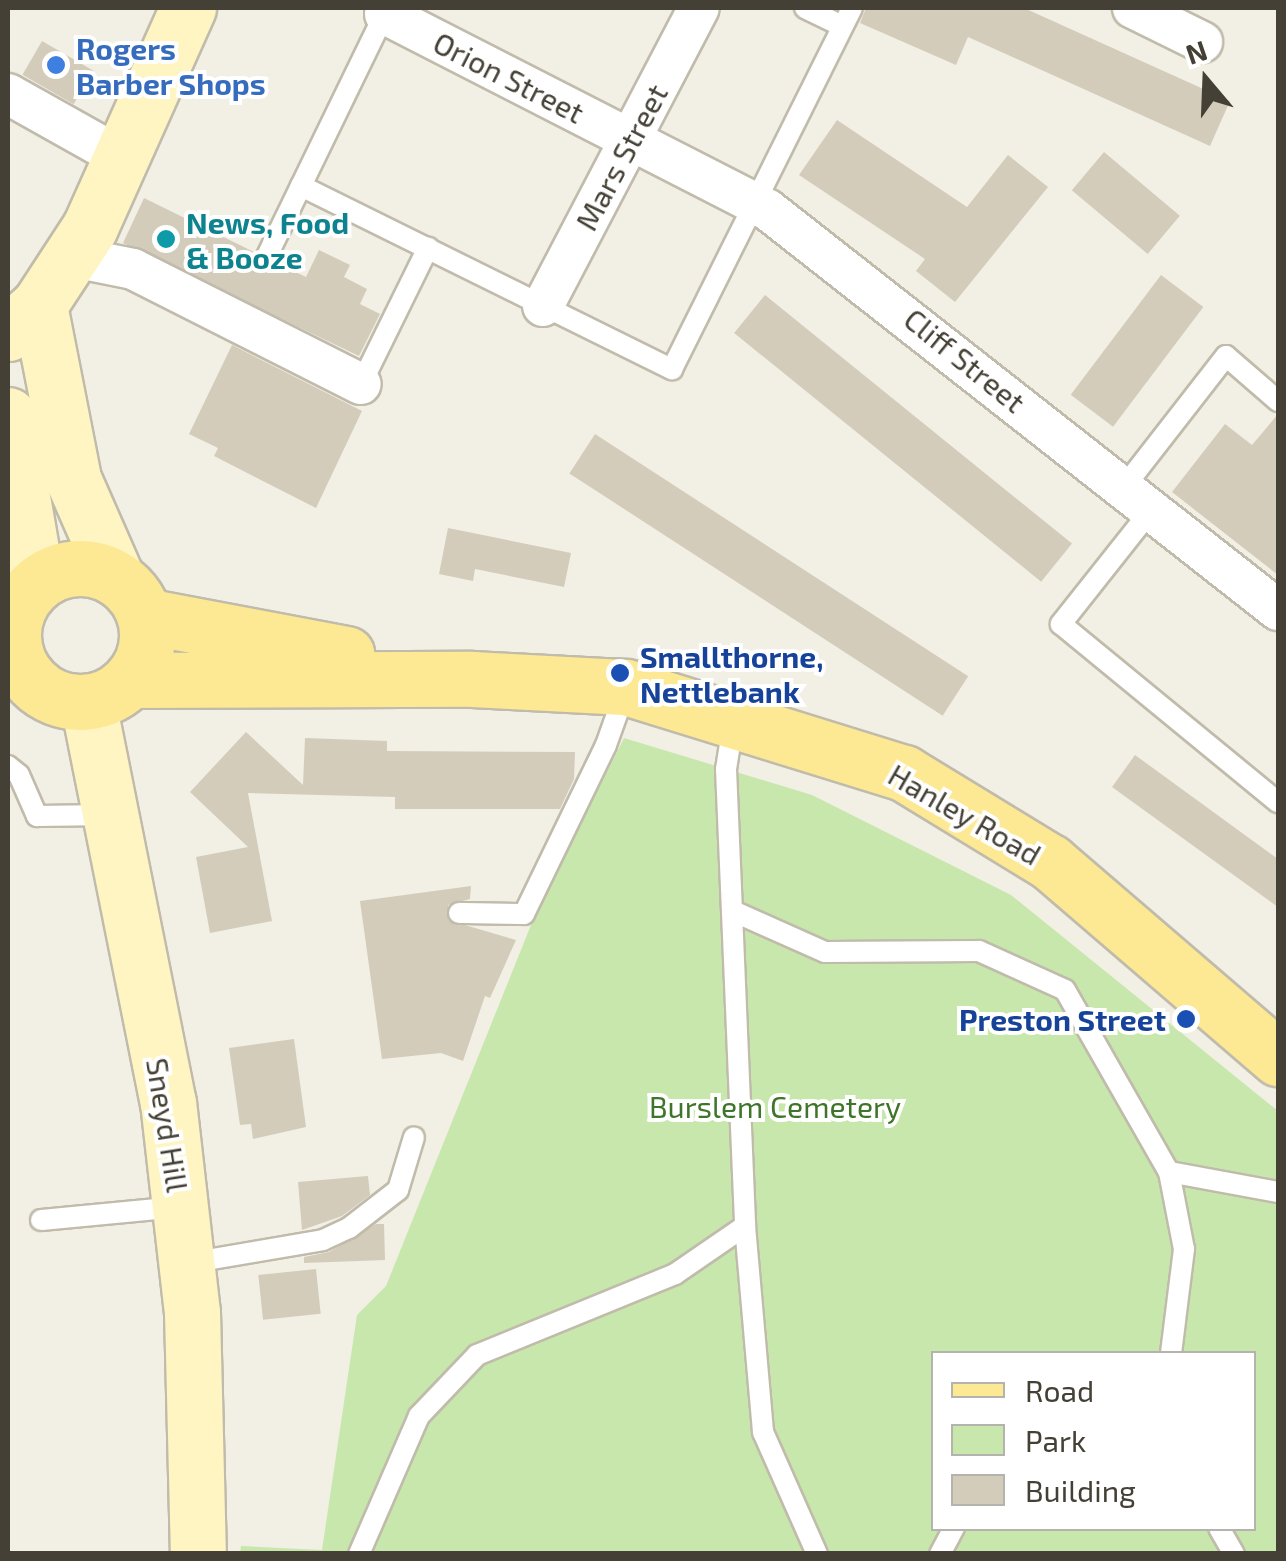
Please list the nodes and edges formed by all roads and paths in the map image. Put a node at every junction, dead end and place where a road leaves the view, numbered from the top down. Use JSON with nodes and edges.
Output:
{"nodes":[{"id":1,"x":188,"y":8,"type":"edge"},
{"id":2,"x":698,"y":8,"type":"edge"},
{"id":3,"x":805,"y":8,"type":"edge"},
{"id":4,"x":1133,"y":8,"type":"edge"},
{"id":5,"x":386,"y":11,"type":"edge"},
{"id":6,"x":847,"y":17,"type":"edge"},
{"id":7,"x":1202,"y":42,"type":"dead end"},
{"id":8,"x":8,"y":94,"type":"edge"},
{"id":9,"x":632,"y":139,"type":"junction"},
{"id":10,"x":122,"y":158,"type":"junction"},
{"id":11,"x":301,"y":186,"type":"junction"},
{"id":12,"x":755,"y":202,"type":"junction"},
{"id":13,"x":428,"y":248,"type":"junction"},
{"id":14,"x":73,"y":257,"type":"junction"},
{"id":15,"x":266,"y":258,"type":"dead end"},
{"id":16,"x":543,"y":306,"type":"junction"},
{"id":17,"x":23,"y":319,"type":"edge"},
{"id":18,"x":361,"y":384,"type":"joint"},
{"id":19,"x":1278,"y":400,"type":"edge"},
{"id":20,"x":8,"y":415,"type":"edge"},
{"id":21,"x":1138,"y":498,"type":"junction"},
{"id":22,"x":23,"y":592,"type":"edge"},
{"id":23,"x":131,"y":597,"type":"junction"},
{"id":24,"x":1278,"y":610,"type":"edge"},
{"id":25,"x":18,"y":676,"type":"edge"},
{"id":26,"x":472,"y":679,"type":"junction"},
{"id":27,"x":626,"y":687,"type":"junction"},
{"id":28,"x":109,"y":691,"type":"junction"},
{"id":29,"x":734,"y":718,"type":"junction"},
{"id":30,"x":8,"y":766,"type":"edge"},
{"id":31,"x":1278,"y":802,"type":"edge"},
{"id":32,"x":107,"y":816,"type":"junction"},
{"id":33,"x":735,"y":912,"type":"junction"},
{"id":34,"x":459,"y":913,"type":"dead end"},
{"id":35,"x":1278,"y":1058,"type":"edge"},
{"id":36,"x":414,"y":1137,"type":"dead end"},
{"id":37,"x":1170,"y":1172,"type":"junction"},
{"id":38,"x":1278,"y":1192,"type":"edge"},
{"id":39,"x":180,"y":1206,"type":"junction"},
{"id":40,"x":41,"y":1220,"type":"dead end"},
{"id":41,"x":745,"y":1226,"type":"junction"},
{"id":42,"x":187,"y":1263,"type":"junction"},
{"id":43,"x":1171,"y":1351,"type":"edge"},
{"id":44,"x":952,"y":1531,"type":"edge"},
{"id":45,"x":1221,"y":1531,"type":"edge"},
{"id":46,"x":198,"y":1554,"type":"edge"},
{"id":47,"x":360,"y":1554,"type":"edge"},
{"id":48,"x":817,"y":1554,"type":"edge"},
{"id":49,"x":940,"y":1554,"type":"edge"},
{"id":50,"x":1234,"y":1554,"type":"edge"}],
"edges":[{"from":1,"to":10,"type":"street"},
{"from":2,"to":9,"type":"street","name":"Mars Street"},
{"from":3,"to":6,"type":"lane"},
{"from":4,"to":7,"type":"street"},
{"from":5,"to":9,"type":"street","name":"Orion Street"},
{"from":5,"to":11,"type":"lane"},
{"from":6,"to":12,"type":"lane"},
{"from":8,"to":10,"type":"street"},
{"from":9,"to":12,"type":"street","name":"Cliff Street"},
{"from":9,"to":16,"type":"street","name":"Mars Street"},
{"from":10,"to":14,"type":"street"},
{"from":11,"to":13,"type":"lane"},
{"from":11,"to":15,"type":"lane"},
{"from":12,"to":16,"type":"lane"},
{"from":12,"to":21,"type":"street","name":"Cliff Street"},
{"from":13,"to":16,"type":"lane"},
{"from":13,"to":18,"type":"lane"},
{"from":14,"to":17,"type":"street"},
{"from":14,"to":18,"type":"street"},
{"from":17,"to":23,"type":"street"},
{"from":19,"to":21,"type":"lane"},
{"from":20,"to":22,"type":"street"},
{"from":21,"to":24,"type":"street","name":"Cliff Street"},
{"from":21,"to":31,"type":"lane"},
{"from":22,"to":23,"type":"main road"},
{"from":22,"to":25,"type":"main road"},
{"from":23,"to":26,"type":"main road","name":"Hanley Road"},
{"from":23,"to":28,"type":"main road"},
{"from":25,"to":28,"type":"main road"},
{"from":26,"to":27,"type":"main road","name":"Hanley Road"},
{"from":26,"to":28,"type":"main road","name":"Hanley Road"},
{"from":27,"to":29,"type":"main road","name":"Hanley Road"},
{"from":27,"to":34,"type":"lane"},
{"from":28,"to":32,"type":"street","name":"Sneyd Hill"},
{"from":29,"to":33,"type":"lane"},
{"from":29,"to":35,"type":"main road","name":"Hanley Road"},
{"from":30,"to":32,"type":"lane"},
{"from":32,"to":39,"type":"street","name":"Sneyd Hill"},
{"from":33,"to":37,"type":"lane"},
{"from":33,"to":41,"type":"lane"},
{"from":36,"to":42,"type":"lane"},
{"from":37,"to":38,"type":"lane"},
{"from":37,"to":43,"type":"lane"},
{"from":39,"to":40,"type":"lane"},
{"from":39,"to":42,"type":"street","name":"Sneyd Hill"},
{"from":41,"to":47,"type":"lane"},
{"from":41,"to":48,"type":"lane"},
{"from":42,"to":46,"type":"street","name":"Sneyd Hill"},
{"from":44,"to":49,"type":"lane"},
{"from":45,"to":50,"type":"lane"}]}
